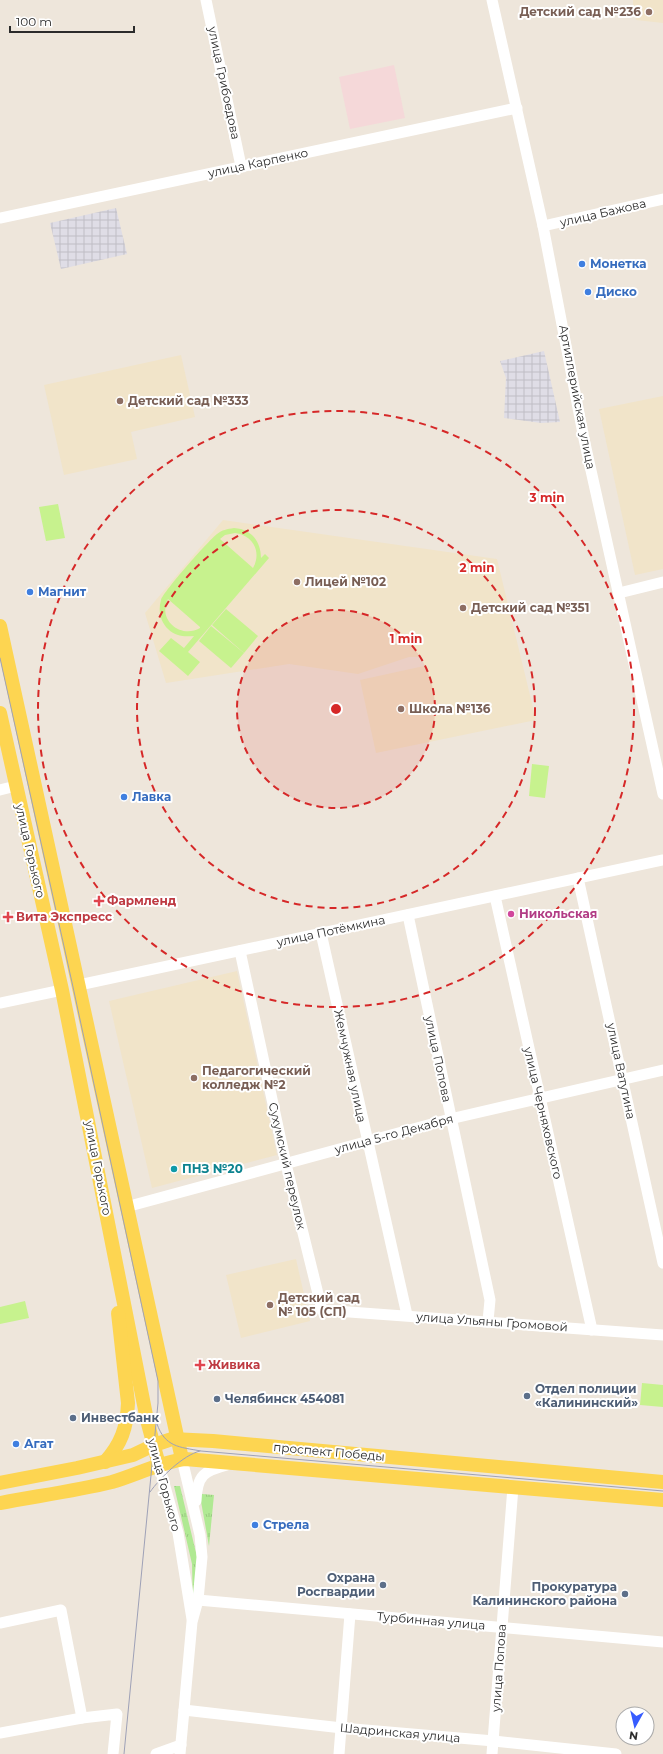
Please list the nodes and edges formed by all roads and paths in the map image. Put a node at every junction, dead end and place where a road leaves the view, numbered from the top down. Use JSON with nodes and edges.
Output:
{"nodes":[{"id":1,"x":206,"y":0,"type":"edge"},
{"id":2,"x":492,"y":0,"type":"edge"},
{"id":3,"x":517,"y":108,"type":"junction"},
{"id":4,"x":241,"y":166,"type":"junction"},
{"id":5,"x":663,"y":199,"type":"edge"},
{"id":6,"x":0,"y":218,"type":"edge"},
{"id":7,"x":543,"y":226,"type":"junction"},
{"id":8,"x":663,"y":582,"type":"edge"},
{"id":9,"x":619,"y":593,"type":"junction"},
{"id":10,"x":0,"y":626,"type":"edge"},
{"id":11,"x":0,"y":713,"type":"edge"},
{"id":12,"x":16,"y":786,"type":"junction"},
{"id":13,"x":0,"y":790,"type":"edge"},
{"id":14,"x":663,"y":794,"type":"edge"},
{"id":15,"x":663,"y":860,"type":"edge"},
{"id":16,"x":578,"y":878,"type":"junction"},
{"id":17,"x":495,"y":896,"type":"junction"},
{"id":18,"x":408,"y":915,"type":"junction"},
{"id":19,"x":321,"y":933,"type":"junction"},
{"id":20,"x":240,"y":951,"type":"junction"},
{"id":21,"x":79,"y":985,"type":"junction"},
{"id":22,"x":62,"y":990,"type":"junction"},
{"id":23,"x":0,"y":1003,"type":"edge"},
{"id":24,"x":663,"y":1070,"type":"edge"},
{"id":25,"x":624,"y":1080,"type":"junction"},
{"id":26,"x":539,"y":1098,"type":"junction"},
{"id":27,"x":450,"y":1119,"type":"junction"},
{"id":28,"x":111,"y":1133,"type":"junction"},
{"id":29,"x":92,"y":1136,"type":"junction"},
{"id":30,"x":367,"y":1141,"type":"junction"},
{"id":31,"x":286,"y":1164,"type":"junction"},
{"id":32,"x":126,"y":1207,"type":"junction"},
{"id":33,"x":116,"y":1262,"type":"junction"},
{"id":34,"x":663,"y":1263,"type":"edge"},
{"id":35,"x":322,"y":1310,"type":"joint"},
{"id":36,"x":406,"y":1315,"type":"junction"},
{"id":37,"x":488,"y":1322,"type":"junction"},
{"id":38,"x":592,"y":1330,"type":"junction"},
{"id":39,"x":663,"y":1335,"type":"edge"},
{"id":40,"x":177,"y":1439,"type":"junction"},
{"id":41,"x":154,"y":1445,"type":"junction"},
{"id":42,"x":182,"y":1459,"type":"junction"},
{"id":43,"x":105,"y":1462,"type":"junction"},
{"id":44,"x":236,"y":1463,"type":"junction"},
{"id":45,"x":159,"y":1465,"type":"junction"},
{"id":46,"x":663,"y":1482,"type":"edge"},
{"id":47,"x":0,"y":1483,"type":"edge"},
{"id":48,"x":513,"y":1487,"type":"junction"},
{"id":49,"x":663,"y":1500,"type":"edge"},
{"id":50,"x":0,"y":1503,"type":"edge"},
{"id":51,"x":195,"y":1513,"type":"junction"},
{"id":52,"x":198,"y":1600,"type":"junction"},
{"id":53,"x":350,"y":1614,"type":"junction"},
{"id":54,"x":192,"y":1622,"type":"junction"},
{"id":55,"x":0,"y":1623,"type":"edge"},
{"id":56,"x":502,"y":1628,"type":"junction"},
{"id":57,"x":663,"y":1642,"type":"edge"},
{"id":58,"x":184,"y":1710,"type":"junction"},
{"id":59,"x":82,"y":1718,"type":"junction"},
{"id":60,"x":342,"y":1728,"type":"junction"},
{"id":61,"x":0,"y":1733,"type":"edge"},
{"id":62,"x":494,"y":1741,"type":"junction"},
{"id":63,"x":180,"y":1750,"type":"edge"},
{"id":64,"x":113,"y":1754,"type":"edge"},
{"id":65,"x":156,"y":1754,"type":"edge"},
{"id":66,"x":339,"y":1754,"type":"edge"},
{"id":67,"x":492,"y":1754,"type":"edge"},
{"id":68,"x":616,"y":1754,"type":"edge"}],
"edges":[{"from":1,"to":4,"type":"street","name":"улица Грибоедова"},
{"from":2,"to":3,"type":"street","name":"Артиллерийская улица"},
{"from":3,"to":4,"type":"street","name":"улица Карпенко"},
{"from":3,"to":7,"type":"street","name":"Артиллерийская улица"},
{"from":4,"to":6,"type":"street","name":"улица Карпенко"},
{"from":5,"to":7,"type":"street","name":"улица Бажова"},
{"from":7,"to":9,"type":"street","name":"Артиллерийская улица"},
{"from":8,"to":9,"type":"street"},
{"from":9,"to":14,"type":"street","name":"Артиллерийская улица"},
{"from":10,"to":21,"type":"main road","name":"улица Горького"},
{"from":11,"to":12,"type":"main road","name":"улица Горького"},
{"from":12,"to":13,"type":"street"},
{"from":12,"to":22,"type":"main road","name":"улица Горького"},
{"from":15,"to":16,"type":"street","name":"улица Потёмкина"},
{"from":16,"to":17,"type":"street","name":"улица Потёмкина"},
{"from":16,"to":25,"type":"street","name":"улица Ватутина"},
{"from":17,"to":18,"type":"street","name":"улица Потёмкина"},
{"from":17,"to":26,"type":"street","name":"улица Черняховского"},
{"from":18,"to":19,"type":"street","name":"улица Потёмкина"},
{"from":18,"to":27,"type":"street","name":"улица Попова"},
{"from":19,"to":20,"type":"street","name":"улица Потёмкина"},
{"from":19,"to":30,"type":"street","name":"Жемчужная улица"},
{"from":20,"to":21,"type":"street","name":"улица Потёмкина"},
{"from":20,"to":31,"type":"street","name":"Сухумский переулок"},
{"from":21,"to":22,"type":"main road","name":"улица Потёмкина"},
{"from":21,"to":28,"type":"main road","name":"улица Горького"},
{"from":22,"to":23,"type":"street","name":"улица Потёмкина"},
{"from":22,"to":29,"type":"main road","name":"улица Горького"},
{"from":24,"to":25,"type":"street","name":"улица 5-го Декабря"},
{"from":25,"to":26,"type":"street","name":"улица 5-го Декабря"},
{"from":25,"to":34,"type":"street","name":"улица Ватутина"},
{"from":26,"to":27,"type":"street","name":"улица 5-го Декабря"},
{"from":26,"to":38,"type":"street","name":"улица Черняховского"},
{"from":27,"to":30,"type":"street","name":"улица 5-го Декабря"},
{"from":27,"to":37,"type":"street","name":"улица Попова"},
{"from":28,"to":29,"type":"main road"},
{"from":28,"to":32,"type":"main road","name":"улица Горького"},
{"from":29,"to":33,"type":"main road","name":"улица Горького"},
{"from":30,"to":31,"type":"street","name":"улица 5-го Декабря"},
{"from":30,"to":36,"type":"street","name":"Жемчужная улица"},
{"from":31,"to":32,"type":"street","name":"улица 5-го Декабря"},
{"from":31,"to":35,"type":"street","name":"Сухумский переулок"},
{"from":32,"to":40,"type":"main road","name":"улица Горького"},
{"from":33,"to":41,"type":"main road","name":"улица Горького"},
{"from":33,"to":43,"type":"main road"},
{"from":35,"to":36,"type":"street","name":"улица Ульяны Громовой"},
{"from":36,"to":37,"type":"street","name":"улица Ульяны Громовой"},
{"from":37,"to":38,"type":"street","name":"улица Ульяны Громовой"},
{"from":38,"to":39,"type":"street","name":"улица Ульяны Громовой"},
{"from":40,"to":41,"type":"main road","name":"проспект Победы"},
{"from":40,"to":42,"type":"main road","name":"улица Горького"},
{"from":40,"to":46,"type":"main road","name":"проспект Победы"},
{"from":41,"to":43,"type":"main road","name":"проспект Победы"},
{"from":41,"to":45,"type":"main road","name":"улица Горького"},
{"from":42,"to":44,"type":"main road","name":"проспект Победы"},
{"from":42,"to":45,"type":"main road","name":"проспект Победы"},
{"from":42,"to":51,"type":"street","name":"улица Горького"},
{"from":43,"to":47,"type":"main road","name":"проспект Победы"},
{"from":44,"to":48,"type":"main road","name":"проспект Победы"},
{"from":44,"to":51,"type":"street","name":"улица Горького"},
{"from":45,"to":50,"type":"main road","name":"проспект Победы"},
{"from":45,"to":54,"type":"street","name":"улица Горького"},
{"from":48,"to":49,"type":"main road","name":"проспект Победы"},
{"from":48,"to":56,"type":"street","name":"улица Попова"},
{"from":51,"to":52,"type":"street","name":"улица Горького"},
{"from":52,"to":53,"type":"street","name":"Турбинная улица"},
{"from":52,"to":54,"type":"street","name":"улица Горького"},
{"from":53,"to":56,"type":"street","name":"Турбинная улица"},
{"from":53,"to":60,"type":"street"},
{"from":54,"to":58,"type":"street","name":"улица Горького"},
{"from":55,"to":59,"type":"street"},
{"from":56,"to":57,"type":"street","name":"Турбинная улица"},
{"from":56,"to":62,"type":"street","name":"улица Попова"},
{"from":58,"to":60,"type":"street","name":"Шадринская улица"},
{"from":58,"to":63,"type":"street","name":"улица Горького"},
{"from":59,"to":61,"type":"street"},
{"from":59,"to":64,"type":"street"},
{"from":60,"to":62,"type":"street","name":"Шадринская улица"},
{"from":60,"to":66,"type":"street"},
{"from":62,"to":67,"type":"street","name":"улица Попова"},
{"from":62,"to":68,"type":"street","name":"Шадринская улица"},
{"from":63,"to":65,"type":"street"}]}
